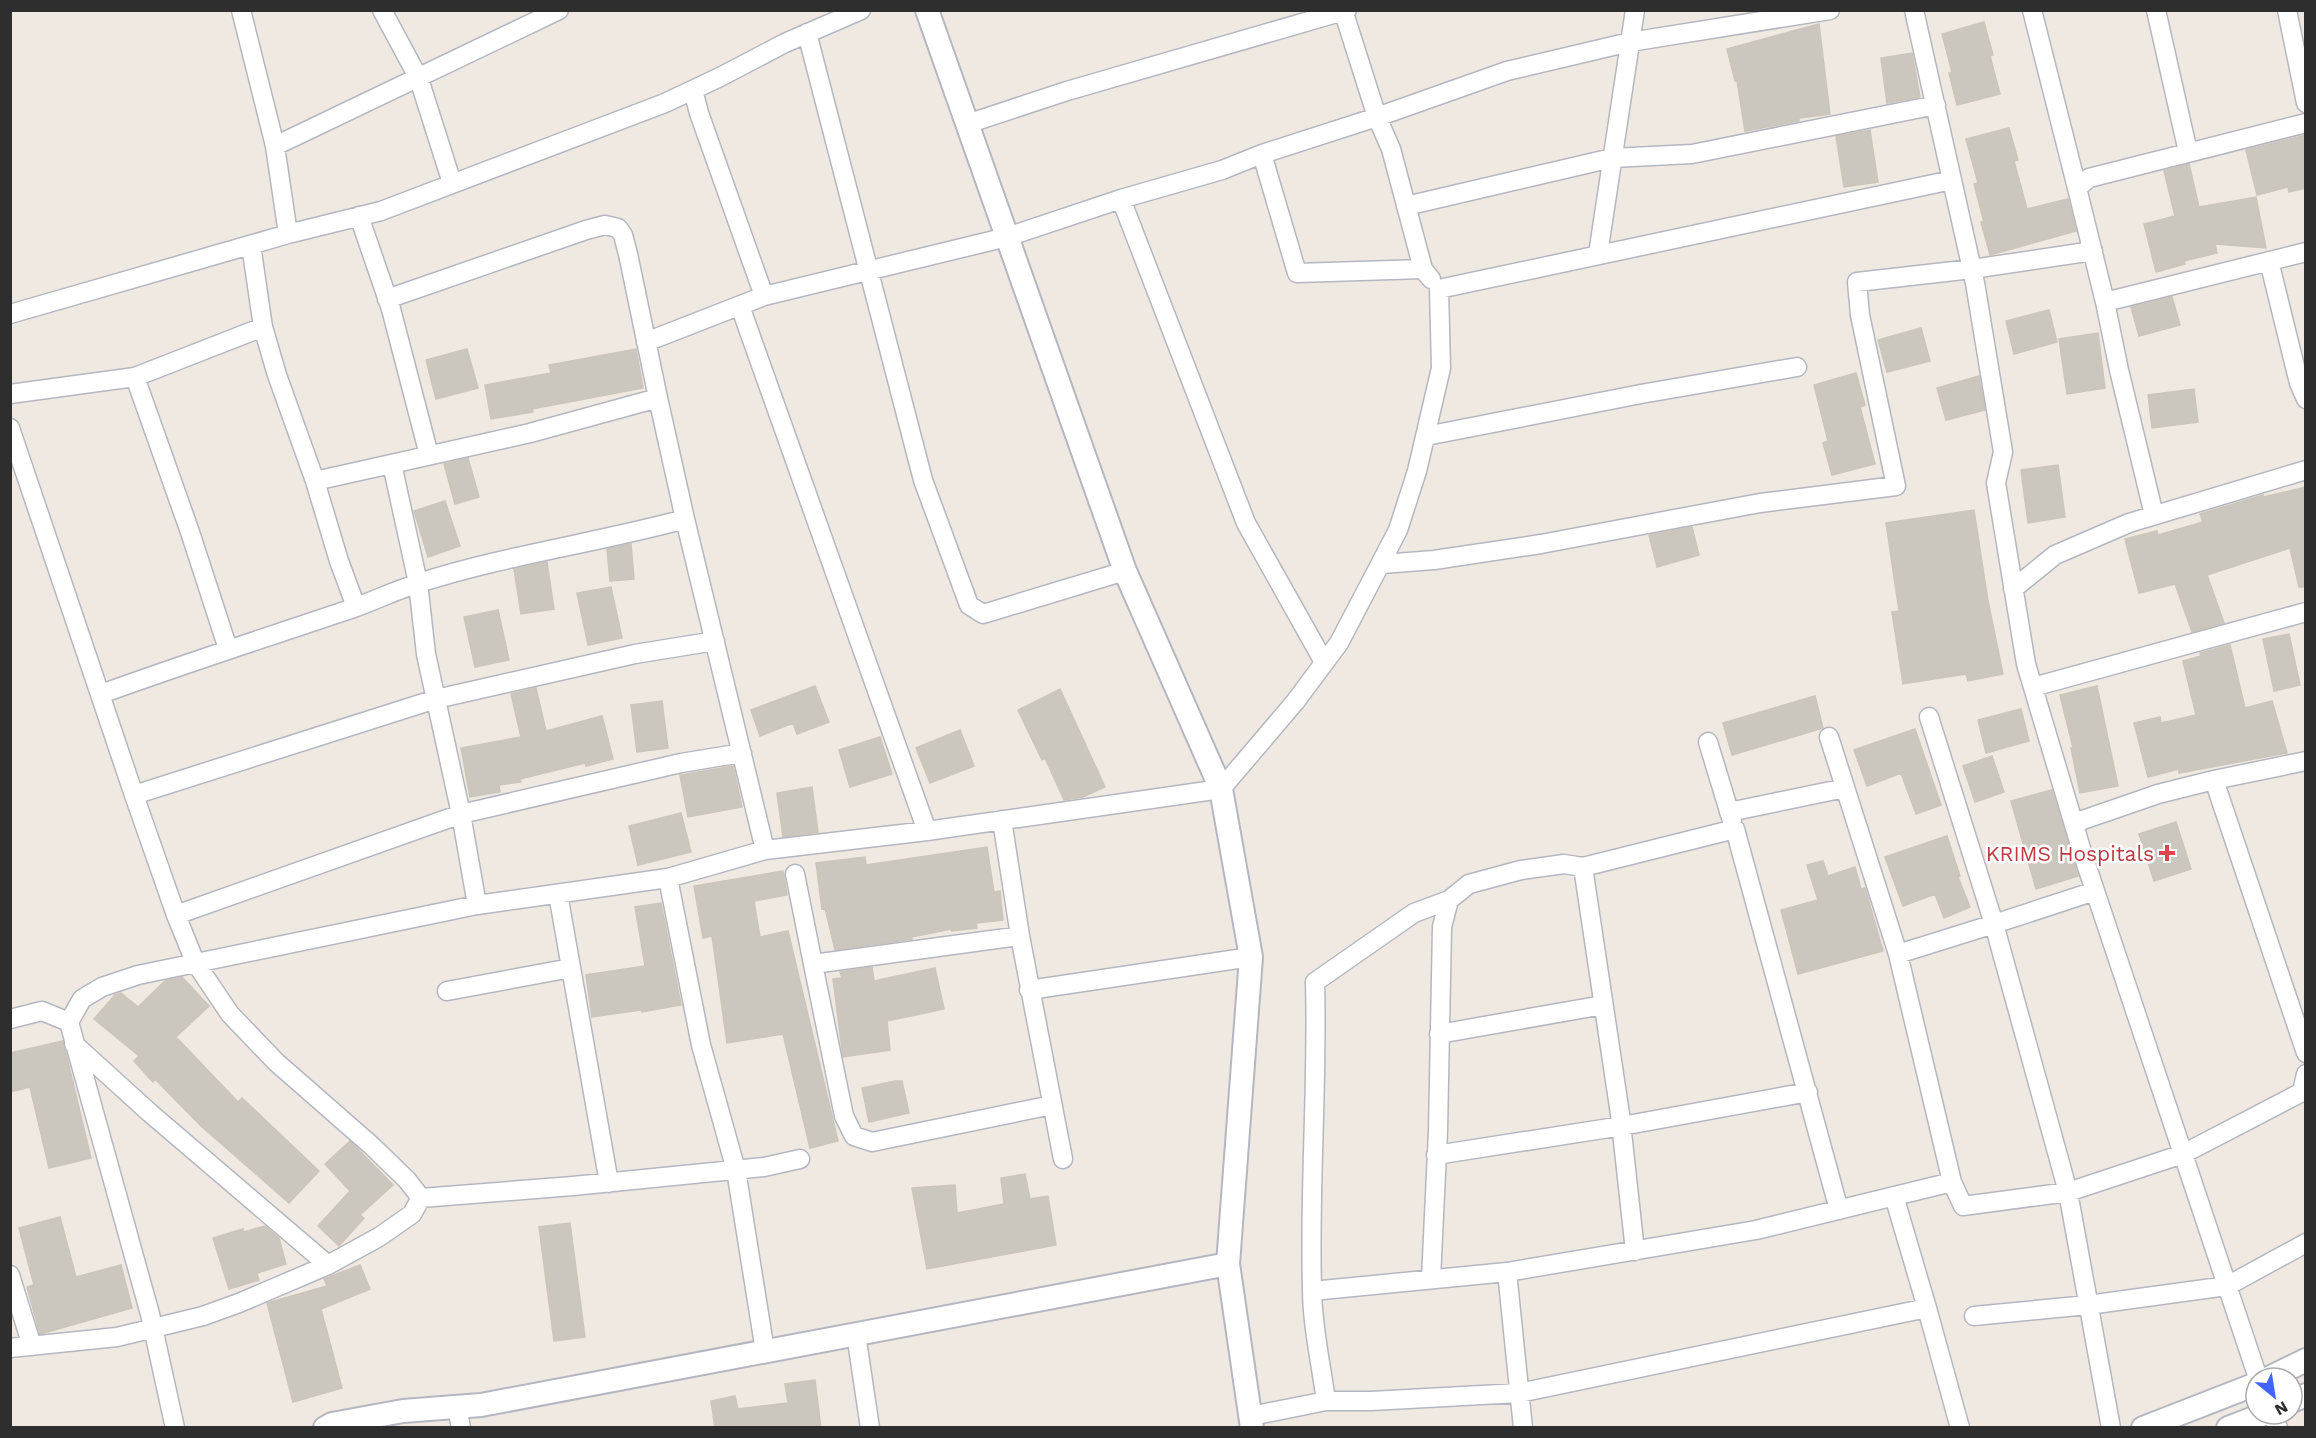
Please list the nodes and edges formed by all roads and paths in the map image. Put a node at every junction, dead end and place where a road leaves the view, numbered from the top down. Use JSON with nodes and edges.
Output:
{"nodes":[{"id":1,"x":241,"y":10,"type":"edge"},
{"id":2,"x":382,"y":10,"type":"edge"},
{"id":3,"x":559,"y":10,"type":"edge"},
{"id":4,"x":861,"y":10,"type":"edge"},
{"id":5,"x":1635,"y":10,"type":"edge"},
{"id":6,"x":1830,"y":10,"type":"edge"},
{"id":7,"x":1914,"y":10,"type":"edge"},
{"id":8,"x":2032,"y":10,"type":"edge"},
{"id":9,"x":2156,"y":10,"type":"edge"},
{"id":10,"x":2287,"y":10,"type":"edge"},
{"id":11,"x":1345,"y":11,"type":"edge"},
{"id":12,"x":931,"y":12,"type":"edge"},
{"id":13,"x":807,"y":33,"type":"junction"},
{"id":14,"x":1630,"y":42,"type":"junction"},
{"id":15,"x":418,"y":79,"type":"junction"},
{"id":16,"x":693,"y":90,"type":"junction"},
{"id":17,"x":2306,"y":103,"type":"edge"},
{"id":18,"x":1936,"y":105,"type":"junction"},
{"id":19,"x":1377,"y":117,"type":"junction"},
{"id":20,"x":2306,"y":123,"type":"edge"},
{"id":21,"x":967,"y":124,"type":"junction"},
{"id":22,"x":275,"y":146,"type":"junction"},
{"id":23,"x":2188,"y":152,"type":"junction"},
{"id":24,"x":1262,"y":154,"type":"junction"},
{"id":25,"x":1612,"y":158,"type":"junction"},
{"id":26,"x":1952,"y":180,"type":"junction"},
{"id":27,"x":452,"y":183,"type":"junction"},
{"id":28,"x":2077,"y":188,"type":"junction"},
{"id":29,"x":1121,"y":199,"type":"junction"},
{"id":30,"x":1406,"y":206,"type":"junction"},
{"id":31,"x":359,"y":216,"type":"junction"},
{"id":32,"x":288,"y":234,"type":"junction"},
{"id":33,"x":1007,"y":237,"type":"junction"},
{"id":34,"x":251,"y":245,"type":"junction"},
{"id":35,"x":2093,"y":251,"type":"junction"},
{"id":36,"x":2306,"y":252,"type":"edge"},
{"id":37,"x":1598,"y":254,"type":"junction"},
{"id":38,"x":2269,"y":261,"type":"junction"},
{"id":39,"x":1423,"y":269,"type":"junction"},
{"id":40,"x":1972,"y":269,"type":"junction"},
{"id":41,"x":868,"y":270,"type":"junction"},
{"id":42,"x":1439,"y":290,"type":"junction"},
{"id":43,"x":764,"y":296,"type":"junction"},
{"id":44,"x":387,"y":299,"type":"junction"},
{"id":45,"x":2105,"y":302,"type":"junction"},
{"id":46,"x":740,"y":306,"type":"junction"},
{"id":47,"x":10,"y":314,"type":"edge"},
{"id":48,"x":263,"y":327,"type":"junction"},
{"id":49,"x":646,"y":342,"type":"junction"},
{"id":50,"x":1797,"y":367,"type":"dead end"},
{"id":51,"x":135,"y":377,"type":"junction"},
{"id":52,"x":10,"y":394,"type":"edge"},
{"id":53,"x":658,"y":398,"type":"junction"},
{"id":54,"x":2306,"y":399,"type":"edge"},
{"id":55,"x":10,"y":428,"type":"edge"},
{"id":56,"x":1425,"y":436,"type":"junction"},
{"id":57,"x":429,"y":455,"type":"junction"},
{"id":58,"x":392,"y":464,"type":"junction"},
{"id":59,"x":2306,"y":470,"type":"edge"},
{"id":60,"x":315,"y":481,"type":"junction"},
{"id":61,"x":2154,"y":515,"type":"junction"},
{"id":62,"x":685,"y":519,"type":"junction"},
{"id":63,"x":1382,"y":564,"type":"junction"},
{"id":64,"x":1125,"y":571,"type":"junction"},
{"id":65,"x":418,"y":583,"type":"junction"},
{"id":66,"x":2013,"y":589,"type":"junction"},
{"id":67,"x":356,"y":607,"type":"junction"},
{"id":68,"x":2306,"y":612,"type":"edge"},
{"id":69,"x":715,"y":640,"type":"junction"},
{"id":70,"x":228,"y":649,"type":"junction"},
{"id":71,"x":1324,"y":662,"type":"junction"},
{"id":72,"x":2033,"y":687,"type":"junction"},
{"id":73,"x":101,"y":694,"type":"junction"},
{"id":74,"x":436,"y":699,"type":"junction"},
{"id":75,"x":1929,"y":717,"type":"dead end"},
{"id":76,"x":1829,"y":737,"type":"dead end"},
{"id":77,"x":1708,"y":742,"type":"dead end"},
{"id":78,"x":742,"y":753,"type":"junction"},
{"id":79,"x":2306,"y":761,"type":"edge"},
{"id":80,"x":2214,"y":780,"type":"junction"},
{"id":81,"x":1845,"y":788,"type":"junction"},
{"id":82,"x":1221,"y":789,"type":"junction"},
{"id":83,"x":134,"y":795,"type":"junction"},
{"id":84,"x":461,"y":814,"type":"junction"},
{"id":85,"x":1002,"y":820,"type":"junction"},
{"id":86,"x":1732,"y":820,"type":"junction"},
{"id":87,"x":2074,"y":823,"type":"junction"},
{"id":88,"x":927,"y":831,"type":"junction"},
{"id":89,"x":765,"y":850,"type":"junction"},
{"id":90,"x":1583,"y":867,"type":"junction"},
{"id":91,"x":795,"y":874,"type":"dead end"},
{"id":92,"x":668,"y":878,"type":"junction"},
{"id":93,"x":2095,"y":891,"type":"junction"},
{"id":94,"x":558,"y":894,"type":"junction"},
{"id":95,"x":1449,"y":900,"type":"junction"},
{"id":96,"x":477,"y":904,"type":"junction"},
{"id":97,"x":176,"y":915,"type":"junction"},
{"id":98,"x":1994,"y":924,"type":"junction"},
{"id":99,"x":1020,"y":936,"type":"junction"},
{"id":100,"x":1898,"y":954,"type":"junction"},
{"id":101,"x":1251,"y":957,"type":"junction"},
{"id":102,"x":195,"y":962,"type":"junction"},
{"id":103,"x":813,"y":964,"type":"junction"},
{"id":104,"x":571,"y":968,"type":"junction"},
{"id":105,"x":1029,"y":990,"type":"junction"},
{"id":106,"x":447,"y":991,"type":"dead end"},
{"id":107,"x":1603,"y":1005,"type":"junction"},
{"id":108,"x":10,"y":1018,"type":"edge"},
{"id":109,"x":69,"y":1022,"type":"junction"},
{"id":110,"x":1439,"y":1034,"type":"junction"},
{"id":111,"x":75,"y":1044,"type":"junction"},
{"id":112,"x":2306,"y":1053,"type":"edge"},
{"id":113,"x":2304,"y":1085,"type":"edge"},
{"id":114,"x":1808,"y":1092,"type":"junction"},
{"id":115,"x":1052,"y":1105,"type":"junction"},
{"id":116,"x":1622,"y":1126,"type":"junction"},
{"id":117,"x":2183,"y":1154,"type":"junction"},
{"id":118,"x":1436,"y":1155,"type":"junction"},
{"id":119,"x":800,"y":1159,"type":"dead end"},
{"id":120,"x":1063,"y":1159,"type":"dead end"},
{"id":121,"x":736,"y":1170,"type":"junction"},
{"id":122,"x":1952,"y":1182,"type":"junction"},
{"id":123,"x":609,"y":1183,"type":"junction"},
{"id":124,"x":2068,"y":1192,"type":"junction"},
{"id":125,"x":1894,"y":1196,"type":"junction"},
{"id":126,"x":421,"y":1198,"type":"junction"},
{"id":127,"x":1839,"y":1210,"type":"junction"},
{"id":128,"x":2306,"y":1243,"type":"edge"},
{"id":129,"x":1635,"y":1251,"type":"junction"},
{"id":130,"x":1228,"y":1264,"type":"junction"},
{"id":131,"x":328,"y":1265,"type":"junction"},
{"id":132,"x":1507,"y":1272,"type":"junction"},
{"id":133,"x":10,"y":1275,"type":"edge"},
{"id":134,"x":1431,"y":1279,"type":"junction"},
{"id":135,"x":2227,"y":1286,"type":"junction"},
{"id":136,"x":1311,"y":1291,"type":"junction"},
{"id":137,"x":2088,"y":1305,"type":"junction"},
{"id":138,"x":1927,"y":1308,"type":"junction"},
{"id":139,"x":1974,"y":1316,"type":"dead end"},
{"id":140,"x":153,"y":1327,"type":"junction"},
{"id":141,"x":856,"y":1334,"type":"junction"},
{"id":142,"x":32,"y":1346,"type":"junction"},
{"id":143,"x":10,"y":1348,"type":"edge"},
{"id":144,"x":765,"y":1351,"type":"junction"},
{"id":145,"x":2254,"y":1366,"type":"edge"},
{"id":146,"x":2244,"y":1389,"type":"edge"},
{"id":147,"x":1518,"y":1393,"type":"junction"},
{"id":148,"x":1326,"y":1401,"type":"junction"},
{"id":149,"x":459,"y":1417,"type":"edge"},
{"id":150,"x":1252,"y":1422,"type":"edge"},
{"id":151,"x":2244,"y":1422,"type":"edge"},
{"id":152,"x":175,"y":1428,"type":"edge"},
{"id":153,"x":325,"y":1428,"type":"edge"},
{"id":154,"x":870,"y":1428,"type":"edge"},
{"id":155,"x":1523,"y":1428,"type":"edge"},
{"id":156,"x":1960,"y":1428,"type":"edge"},
{"id":157,"x":2111,"y":1428,"type":"edge"},
{"id":158,"x":2143,"y":1428,"type":"edge"},
{"id":159,"x":2228,"y":1428,"type":"edge"}],
"edges":[{"from":1,"to":22,"type":"street"},
{"from":2,"to":15,"type":"street"},
{"from":3,"to":15,"type":"street"},
{"from":4,"to":13,"type":"street"},
{"from":5,"to":14,"type":"street"},
{"from":6,"to":14,"type":"street"},
{"from":7,"to":18,"type":"street"},
{"from":8,"to":28,"type":"street"},
{"from":9,"to":23,"type":"street"},
{"from":10,"to":17,"type":"street"},
{"from":11,"to":19,"type":"street"},
{"from":11,"to":21,"type":"street"},
{"from":12,"to":21,"type":"street"},
{"from":13,"to":16,"type":"street"},
{"from":13,"to":41,"type":"street"},
{"from":14,"to":19,"type":"street"},
{"from":14,"to":25,"type":"street"},
{"from":15,"to":22,"type":"street"},
{"from":15,"to":27,"type":"street"},
{"from":16,"to":27,"type":"street"},
{"from":16,"to":43,"type":"street"},
{"from":18,"to":25,"type":"street"},
{"from":18,"to":26,"type":"street"},
{"from":19,"to":24,"type":"street"},
{"from":19,"to":30,"type":"street"},
{"from":20,"to":23,"type":"street"},
{"from":21,"to":33,"type":"street"},
{"from":22,"to":32,"type":"street"},
{"from":23,"to":28,"type":"street"},
{"from":24,"to":29,"type":"street"},
{"from":24,"to":39,"type":"street"},
{"from":25,"to":30,"type":"street"},
{"from":25,"to":37,"type":"street"},
{"from":26,"to":37,"type":"street"},
{"from":26,"to":40,"type":"street"},
{"from":27,"to":31,"type":"street"},
{"from":28,"to":35,"type":"street"},
{"from":29,"to":33,"type":"street"},
{"from":29,"to":71,"type":"street"},
{"from":30,"to":39,"type":"street"},
{"from":31,"to":32,"type":"street"},
{"from":31,"to":44,"type":"street"},
{"from":32,"to":34,"type":"street"},
{"from":33,"to":41,"type":"street"},
{"from":33,"to":64,"type":"street"},
{"from":34,"to":47,"type":"street"},
{"from":34,"to":48,"type":"street"},
{"from":35,"to":40,"type":"street"},
{"from":35,"to":45,"type":"street"},
{"from":36,"to":38,"type":"street"},
{"from":37,"to":42,"type":"street"},
{"from":38,"to":45,"type":"street"},
{"from":38,"to":54,"type":"street"},
{"from":39,"to":42,"type":"street"},
{"from":40,"to":63,"type":"street"},
{"from":40,"to":66,"type":"street"},
{"from":41,"to":43,"type":"street"},
{"from":41,"to":64,"type":"street"},
{"from":42,"to":56,"type":"street"},
{"from":43,"to":46,"type":"street"},
{"from":44,"to":49,"type":"street"},
{"from":44,"to":57,"type":"street"},
{"from":45,"to":61,"type":"street"},
{"from":46,"to":49,"type":"street"},
{"from":46,"to":88,"type":"street"},
{"from":48,"to":51,"type":"street"},
{"from":48,"to":60,"type":"street"},
{"from":49,"to":53,"type":"street"},
{"from":50,"to":56,"type":"street"},
{"from":51,"to":52,"type":"street"},
{"from":51,"to":70,"type":"street"},
{"from":53,"to":57,"type":"street"},
{"from":53,"to":62,"type":"street"},
{"from":55,"to":73,"type":"street"},
{"from":56,"to":63,"type":"street"},
{"from":57,"to":58,"type":"street"},
{"from":58,"to":60,"type":"street"},
{"from":58,"to":65,"type":"street"},
{"from":59,"to":61,"type":"street"},
{"from":60,"to":67,"type":"street"},
{"from":61,"to":66,"type":"street"},
{"from":62,"to":65,"type":"street"},
{"from":62,"to":69,"type":"street"},
{"from":63,"to":71,"type":"street"},
{"from":64,"to":82,"type":"street"},
{"from":65,"to":67,"type":"street"},
{"from":65,"to":74,"type":"street"},
{"from":66,"to":72,"type":"street"},
{"from":67,"to":70,"type":"street"},
{"from":68,"to":72,"type":"street"},
{"from":69,"to":74,"type":"street"},
{"from":69,"to":78,"type":"street"},
{"from":70,"to":73,"type":"street"},
{"from":71,"to":82,"type":"street"},
{"from":72,"to":87,"type":"street"},
{"from":73,"to":83,"type":"street"},
{"from":74,"to":83,"type":"street"},
{"from":74,"to":84,"type":"street"},
{"from":75,"to":98,"type":"street"},
{"from":76,"to":81,"type":"street"},
{"from":77,"to":86,"type":"street"},
{"from":78,"to":84,"type":"street"},
{"from":78,"to":89,"type":"street"},
{"from":79,"to":80,"type":"street"},
{"from":80,"to":87,"type":"street"},
{"from":80,"to":112,"type":"street"},
{"from":81,"to":86,"type":"street"},
{"from":81,"to":100,"type":"street"},
{"from":82,"to":85,"type":"street"},
{"from":82,"to":101,"type":"street"},
{"from":83,"to":97,"type":"street"},
{"from":84,"to":96,"type":"street"},
{"from":84,"to":97,"type":"street"},
{"from":85,"to":88,"type":"street"},
{"from":85,"to":99,"type":"street"},
{"from":86,"to":90,"type":"street"},
{"from":86,"to":114,"type":"street"},
{"from":87,"to":93,"type":"street"},
{"from":88,"to":89,"type":"street"},
{"from":89,"to":92,"type":"street"},
{"from":90,"to":95,"type":"street"},
{"from":90,"to":107,"type":"street"},
{"from":91,"to":103,"type":"street"},
{"from":92,"to":94,"type":"street"},
{"from":92,"to":121,"type":"street"},
{"from":93,"to":98,"type":"street"},
{"from":93,"to":117,"type":"street"},
{"from":94,"to":96,"type":"street"},
{"from":94,"to":104,"type":"street"},
{"from":95,"to":110,"type":"street"},
{"from":95,"to":136,"type":"street"},
{"from":96,"to":102,"type":"street"},
{"from":97,"to":102,"type":"street"},
{"from":98,"to":100,"type":"street"},
{"from":98,"to":124,"type":"street"},
{"from":99,"to":103,"type":"street"},
{"from":99,"to":105,"type":"street"},
{"from":100,"to":122,"type":"street"},
{"from":101,"to":105,"type":"street"},
{"from":101,"to":130,"type":"street"},
{"from":102,"to":109,"type":"street"},
{"from":102,"to":126,"type":"street"},
{"from":103,"to":115,"type":"street"},
{"from":104,"to":106,"type":"street"},
{"from":104,"to":123,"type":"street"},
{"from":105,"to":115,"type":"street"},
{"from":107,"to":110,"type":"street"},
{"from":107,"to":116,"type":"street"},
{"from":108,"to":109,"type":"street"},
{"from":109,"to":111,"type":"street"},
{"from":110,"to":118,"type":"street"},
{"from":111,"to":131,"type":"street"},
{"from":111,"to":140,"type":"street"},
{"from":113,"to":117,"type":"street"},
{"from":114,"to":116,"type":"street"},
{"from":114,"to":127,"type":"street"},
{"from":115,"to":120,"type":"street"},
{"from":116,"to":118,"type":"street"},
{"from":116,"to":129,"type":"street"},
{"from":117,"to":124,"type":"street"},
{"from":117,"to":135,"type":"street"},
{"from":118,"to":134,"type":"street"},
{"from":119,"to":121,"type":"street"},
{"from":121,"to":123,"type":"street"},
{"from":121,"to":144,"type":"street"},
{"from":122,"to":124,"type":"street"},
{"from":122,"to":125,"type":"street"},
{"from":123,"to":126,"type":"street"},
{"from":124,"to":137,"type":"street"},
{"from":125,"to":127,"type":"street"},
{"from":125,"to":138,"type":"street"},
{"from":126,"to":131,"type":"street"},
{"from":127,"to":129,"type":"street"},
{"from":128,"to":135,"type":"street"},
{"from":129,"to":132,"type":"street"},
{"from":130,"to":141,"type":"street"},
{"from":130,"to":150,"type":"street"},
{"from":131,"to":140,"type":"street"},
{"from":132,"to":134,"type":"street"},
{"from":132,"to":147,"type":"street"},
{"from":133,"to":142,"type":"street"},
{"from":134,"to":136,"type":"street"},
{"from":135,"to":137,"type":"street"},
{"from":135,"to":145,"type":"street"},
{"from":136,"to":148,"type":"street"},
{"from":137,"to":139,"type":"street"},
{"from":137,"to":157,"type":"street"},
{"from":138,"to":147,"type":"street"},
{"from":138,"to":156,"type":"street"},
{"from":140,"to":142,"type":"street"},
{"from":140,"to":152,"type":"street"},
{"from":141,"to":144,"type":"street"},
{"from":141,"to":154,"type":"street"},
{"from":142,"to":143,"type":"street"},
{"from":144,"to":149,"type":"street"},
{"from":146,"to":158,"type":"street"},
{"from":147,"to":148,"type":"street"},
{"from":147,"to":155,"type":"street"},
{"from":148,"to":150,"type":"street"},
{"from":149,"to":153,"type":"street"},
{"from":151,"to":159,"type":"street"}]}
